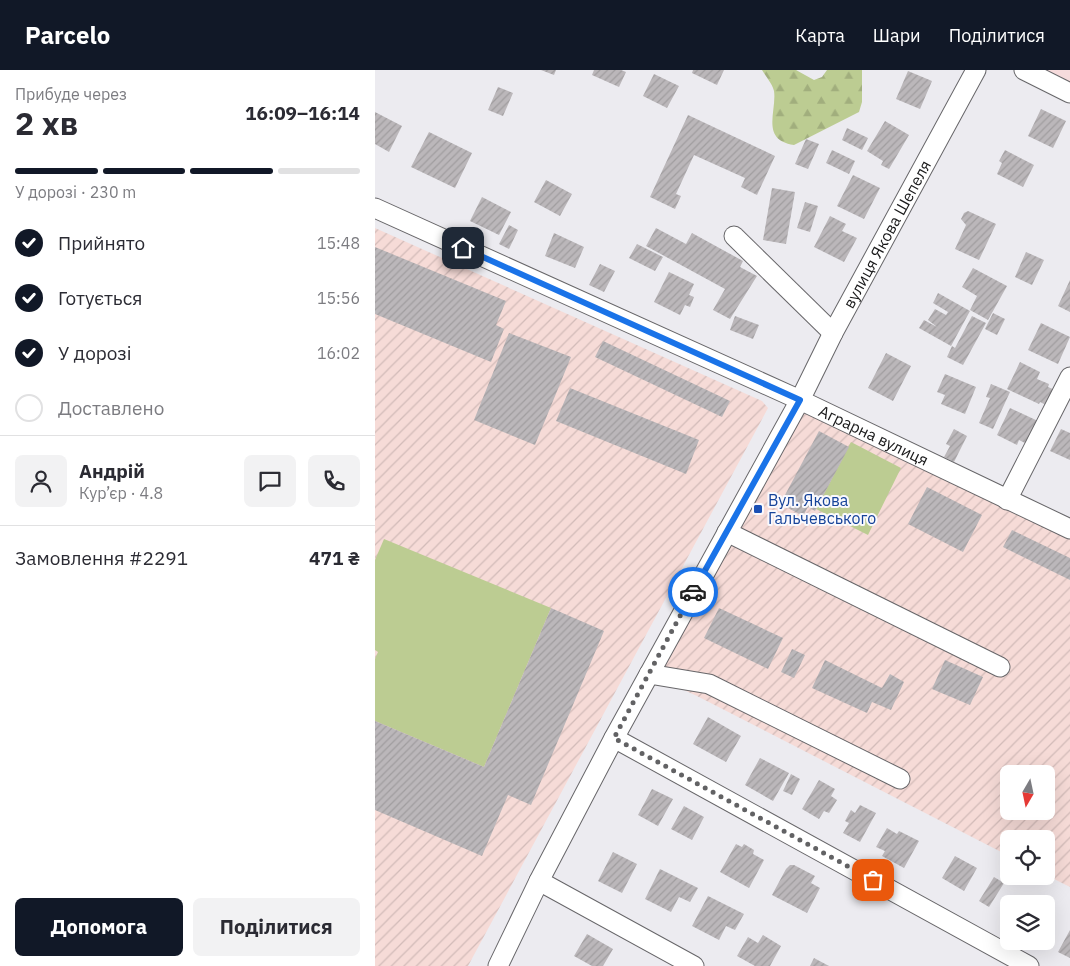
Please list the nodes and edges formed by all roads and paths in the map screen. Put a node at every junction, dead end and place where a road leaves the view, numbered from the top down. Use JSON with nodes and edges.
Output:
{"nodes":[{"id":1,"x":976,"y":70,"type":"edge"},
{"id":2,"x":1024,"y":70,"type":"edge"},
{"id":3,"x":1070,"y":93,"type":"edge"},
{"id":4,"x":375,"y":208,"type":"edge"},
{"id":5,"x":734,"y":236,"type":"dead end"},
{"id":6,"x":833,"y":333,"type":"junction"},
{"id":7,"x":1070,"y":377,"type":"edge"},
{"id":8,"x":800,"y":400,"type":"junction"},
{"id":9,"x":1007,"y":500,"type":"junction"},
{"id":10,"x":1070,"y":529,"type":"edge"},
{"id":11,"x":727,"y":532,"type":"junction"},
{"id":12,"x":1000,"y":667,"type":"dead end"},
{"id":13,"x":649,"y":674,"type":"junction"},
{"id":14,"x":614,"y":738,"type":"junction"},
{"id":15,"x":900,"y":779,"type":"dead end"},
{"id":16,"x":539,"y":881,"type":"junction"},
{"id":17,"x":498,"y":966,"type":"edge"},
{"id":18,"x":694,"y":966,"type":"edge"},
{"id":19,"x":1029,"y":966,"type":"edge"}],
"edges":[{"from":1,"to":6,"type":"street","name":"вулиця Якова Шепеля"},
{"from":2,"to":3,"type":"street"},
{"from":4,"to":8,"type":"street","name":"Аграрна вулиця"},
{"from":5,"to":6,"type":"street"},
{"from":6,"to":8,"type":"street","name":"вулиця Якова Шепеля"},
{"from":7,"to":9,"type":"street"},
{"from":8,"to":9,"type":"street","name":"Аграрна вулиця"},
{"from":8,"to":11,"type":"street","name":"вулиця Якова Шепеля"},
{"from":9,"to":10,"type":"street","name":"Аграрна вулиця"},
{"from":11,"to":12,"type":"street"},
{"from":11,"to":13,"type":"street","name":"вулиця Якова Шепеля"},
{"from":13,"to":14,"type":"street","name":"вулиця Якова Шепеля"},
{"from":13,"to":15,"type":"street"},
{"from":14,"to":16,"type":"street","name":"вулиця Якова Шепеля"},
{"from":14,"to":19,"type":"street"},
{"from":16,"to":17,"type":"street","name":"вулиця Якова Шепеля"},
{"from":16,"to":18,"type":"street"}]}
